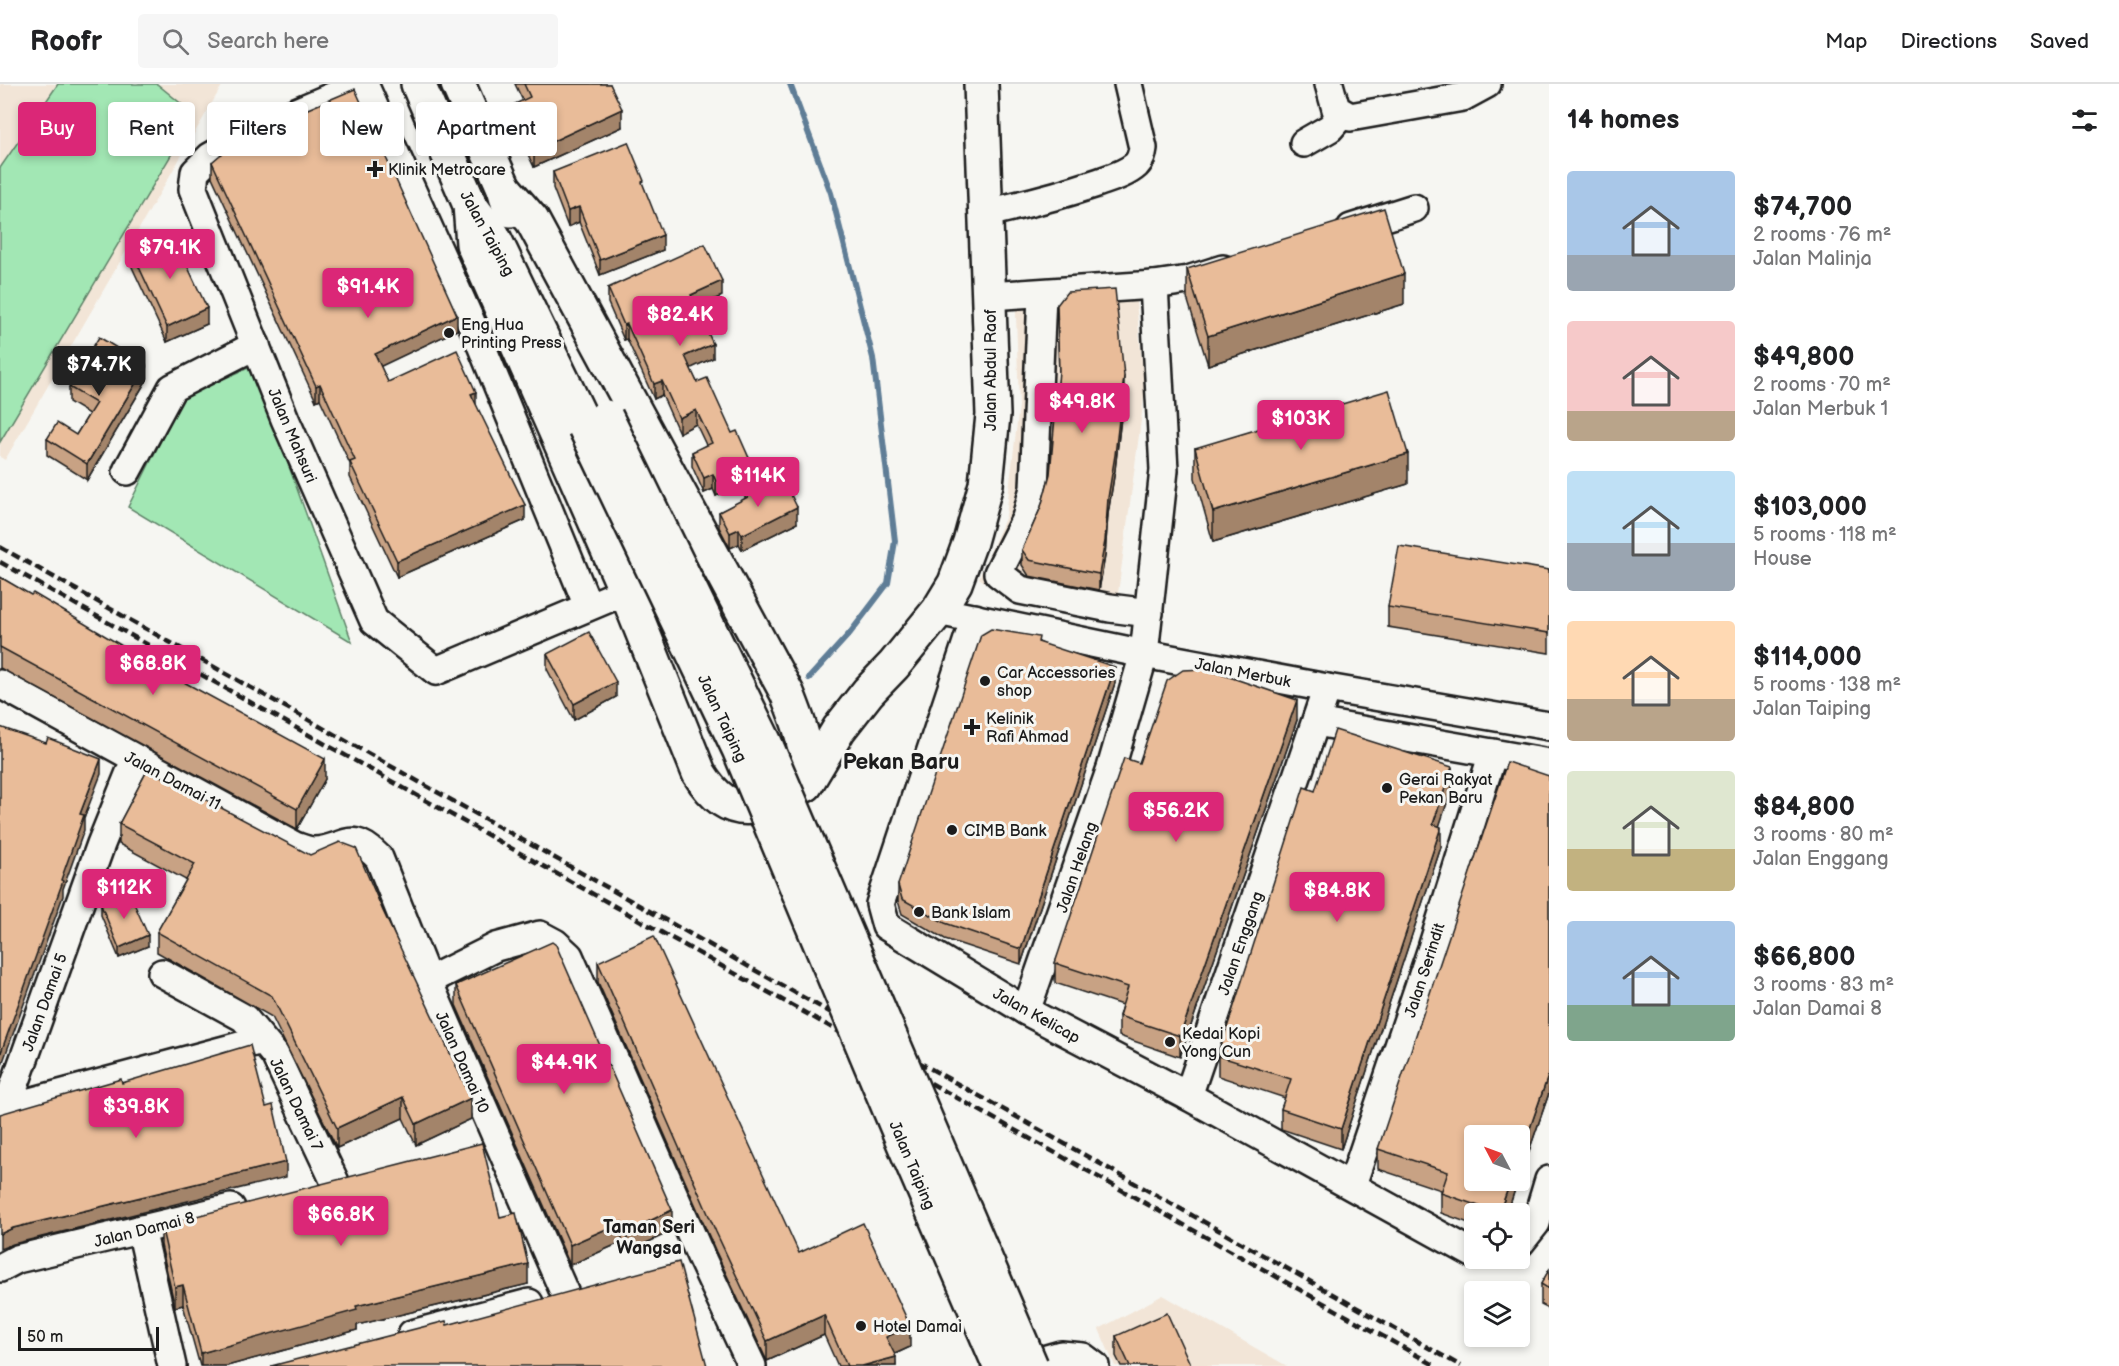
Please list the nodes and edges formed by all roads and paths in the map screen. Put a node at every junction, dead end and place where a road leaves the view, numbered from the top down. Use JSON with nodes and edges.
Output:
{"nodes":[{"id":1,"x":363,"y":84,"type":"edge"},
{"id":2,"x":417,"y":84,"type":"edge"},
{"id":3,"x":458,"y":84,"type":"edge"},
{"id":4,"x":981,"y":84,"type":"edge"},
{"id":5,"x":1128,"y":84,"type":"edge"},
{"id":6,"x":1329,"y":84,"type":"edge"},
{"id":7,"x":1487,"y":84,"type":"edge"},
{"id":8,"x":1461,"y":91,"type":"edge"},
{"id":9,"x":1342,"y":114,"type":"junction"},
{"id":10,"x":1304,"y":143,"type":"dead end"},
{"id":11,"x":504,"y":188,"type":"junction"},
{"id":12,"x":470,"y":205,"type":"junction"},
{"id":13,"x":1414,"y":208,"type":"dead end"},
{"id":14,"x":986,"y":213,"type":"junction"},
{"id":15,"x":1324,"y":237,"type":"edge"},
{"id":16,"x":1245,"y":262,"type":"edge"},
{"id":17,"x":1154,"y":285,"type":"junction"},
{"id":18,"x":1042,"y":294,"type":"junction"},
{"id":19,"x":989,"y":296,"type":"junction"},
{"id":20,"x":494,"y":334,"type":"junction"},
{"id":21,"x":256,"y":345,"type":"junction"},
{"id":22,"x":596,"y":422,"type":"junction"},
{"id":23,"x":128,"y":471,"type":"dead end"},
{"id":24,"x":626,"y":591,"type":"junction"},
{"id":25,"x":588,"y":606,"type":"junction"},
{"id":26,"x":938,"y":611,"type":"junction"},
{"id":27,"x":1149,"y":613,"type":"junction"},
{"id":28,"x":975,"y":618,"type":"junction"},
{"id":29,"x":1144,"y":654,"type":"junction"},
{"id":30,"x":0,"y":684,"type":"edge"},
{"id":31,"x":1327,"y":688,"type":"junction"},
{"id":32,"x":868,"y":692,"type":"junction"},
{"id":33,"x":787,"y":693,"type":"junction"},
{"id":34,"x":1316,"y":722,"type":"junction"},
{"id":35,"x":1549,"y":726,"type":"edge"},
{"id":36,"x":1493,"y":753,"type":"junction"},
{"id":37,"x":135,"y":760,"type":"junction"},
{"id":38,"x":1549,"y":763,"type":"edge"},
{"id":39,"x":805,"y":785,"type":"junction"},
{"id":40,"x":352,"y":841,"type":"joint"},
{"id":41,"x":162,"y":973,"type":"dead end"},
{"id":42,"x":428,"y":981,"type":"junction"},
{"id":43,"x":1026,"y":1011,"type":"junction"},
{"id":44,"x":262,"y":1040,"type":"junction"},
{"id":45,"x":1188,"y":1096,"type":"junction"},
{"id":46,"x":3,"y":1110,"type":"edge"},
{"id":47,"x":1549,"y":1180,"type":"edge"},
{"id":48,"x":335,"y":1182,"type":"edge"},
{"id":49,"x":1352,"y":1185,"type":"junction"},
{"id":50,"x":255,"y":1202,"type":"edge"},
{"id":51,"x":141,"y":1229,"type":"junction"},
{"id":52,"x":1535,"y":1232,"type":"edge"},
{"id":53,"x":1464,"y":1248,"type":"edge"},
{"id":54,"x":0,"y":1268,"type":"edge"},
{"id":55,"x":392,"y":1339,"type":"edge"},
{"id":56,"x":1089,"y":1362,"type":"edge"},
{"id":57,"x":172,"y":1366,"type":"edge"},
{"id":58,"x":752,"y":1366,"type":"edge"},
{"id":59,"x":1000,"y":1366,"type":"edge"},
{"id":60,"x":1022,"y":1366,"type":"edge"},
{"id":61,"x":1031,"y":1366,"type":"edge"}],
"edges":[{"from":1,"to":20,"type":"street"},
{"from":1,"to":21,"type":"street","name":"Jalan Mahsuri"},
{"from":2,"to":12,"type":"main road","name":"Jalan Taiping"},
{"from":3,"to":11,"type":"main road","name":"Jalan Taiping"},
{"from":4,"to":14,"type":"main road","name":"Jalan Abdul Raof"},
{"from":5,"to":14,"type":"street"},
{"from":6,"to":9,"type":"street"},
{"from":7,"to":8,"type":"street"},
{"from":8,"to":9,"type":"street"},
{"from":9,"to":10,"type":"street"},
{"from":11,"to":22,"type":"main road","name":"Jalan Taiping"},
{"from":11,"to":33,"type":"main road"},
{"from":12,"to":20,"type":"main road"},
{"from":12,"to":22,"type":"main road","name":"Jalan Taiping"},
{"from":13,"to":15,"type":"street"},
{"from":14,"to":19,"type":"main road","name":"Jalan Abdul Raof"},
{"from":16,"to":17,"type":"street"},
{"from":17,"to":18,"type":"street"},
{"from":17,"to":27,"type":"street","name":"Jalan Helang"},
{"from":18,"to":19,"type":"street"},
{"from":18,"to":27,"type":"street"},
{"from":19,"to":26,"type":"main road","name":"Jalan Abdul Raof"},
{"from":20,"to":24,"type":"main road"},
{"from":20,"to":25,"type":"street"},
{"from":21,"to":23,"type":"street"},
{"from":21,"to":25,"type":"street","name":"Jalan Mahsuri"},
{"from":22,"to":59,"type":"main road","name":"Jalan Taiping","bridge":true},
{"from":22,"to":61,"type":"main road","name":"Jalan Taiping","bridge":true},
{"from":24,"to":25,"type":"street"},
{"from":24,"to":39,"type":"main road"},
{"from":26,"to":28,"type":"street","name":"Jalan Merbuk"},
{"from":26,"to":32,"type":"main road","name":"Jalan Abdul Raof"},
{"from":27,"to":29,"type":"street","name":"Jalan Helang"},
{"from":28,"to":29,"type":"street","name":"Jalan Merbuk"},
{"from":28,"to":43,"type":"street","name":"Jalan Kelicap"},
{"from":29,"to":31,"type":"street","name":"Jalan Merbuk"},
{"from":29,"to":43,"type":"street","name":"Jalan Helang"},
{"from":30,"to":37,"type":"street","name":"Jalan Damai 11"},
{"from":31,"to":34,"type":"street","name":"Jalan Enggang"},
{"from":31,"to":35,"type":"street","name":"Jalan Merbuk"},
{"from":32,"to":33,"type":"main road"},
{"from":32,"to":39,"type":"main road"},
{"from":33,"to":39,"type":"main road"},
{"from":34,"to":36,"type":"street"},
{"from":34,"to":45,"type":"street","name":"Jalan Enggang"},
{"from":36,"to":38,"type":"street"},
{"from":36,"to":49,"type":"street","name":"Jalan Serindit"},
{"from":37,"to":40,"type":"street","name":"Jalan Damai 11"},
{"from":37,"to":46,"type":"street","name":"Jalan Damai 5"},
{"from":40,"to":42,"type":"street","name":"Jalan Damai 10"},
{"from":41,"to":44,"type":"street","name":"Jalan Damai 7"},
{"from":42,"to":55,"type":"street","name":"Jalan Damai 10"},
{"from":42,"to":58,"type":"street"},
{"from":43,"to":45,"type":"street","name":"Jalan Kelicap"},
{"from":44,"to":46,"type":"street"},
{"from":44,"to":48,"type":"street","name":"Jalan Damai 7"},
{"from":45,"to":49,"type":"street","name":"Jalan Kelicap"},
{"from":47,"to":52,"type":"street"},
{"from":49,"to":53,"type":"street","name":"Jalan Kelicap"},
{"from":50,"to":51,"type":"street","name":"Jalan Damai 8"},
{"from":51,"to":54,"type":"street","name":"Jalan Damai 8"},
{"from":51,"to":57,"type":"street"},
{"from":56,"to":60,"type":"street"}]}
